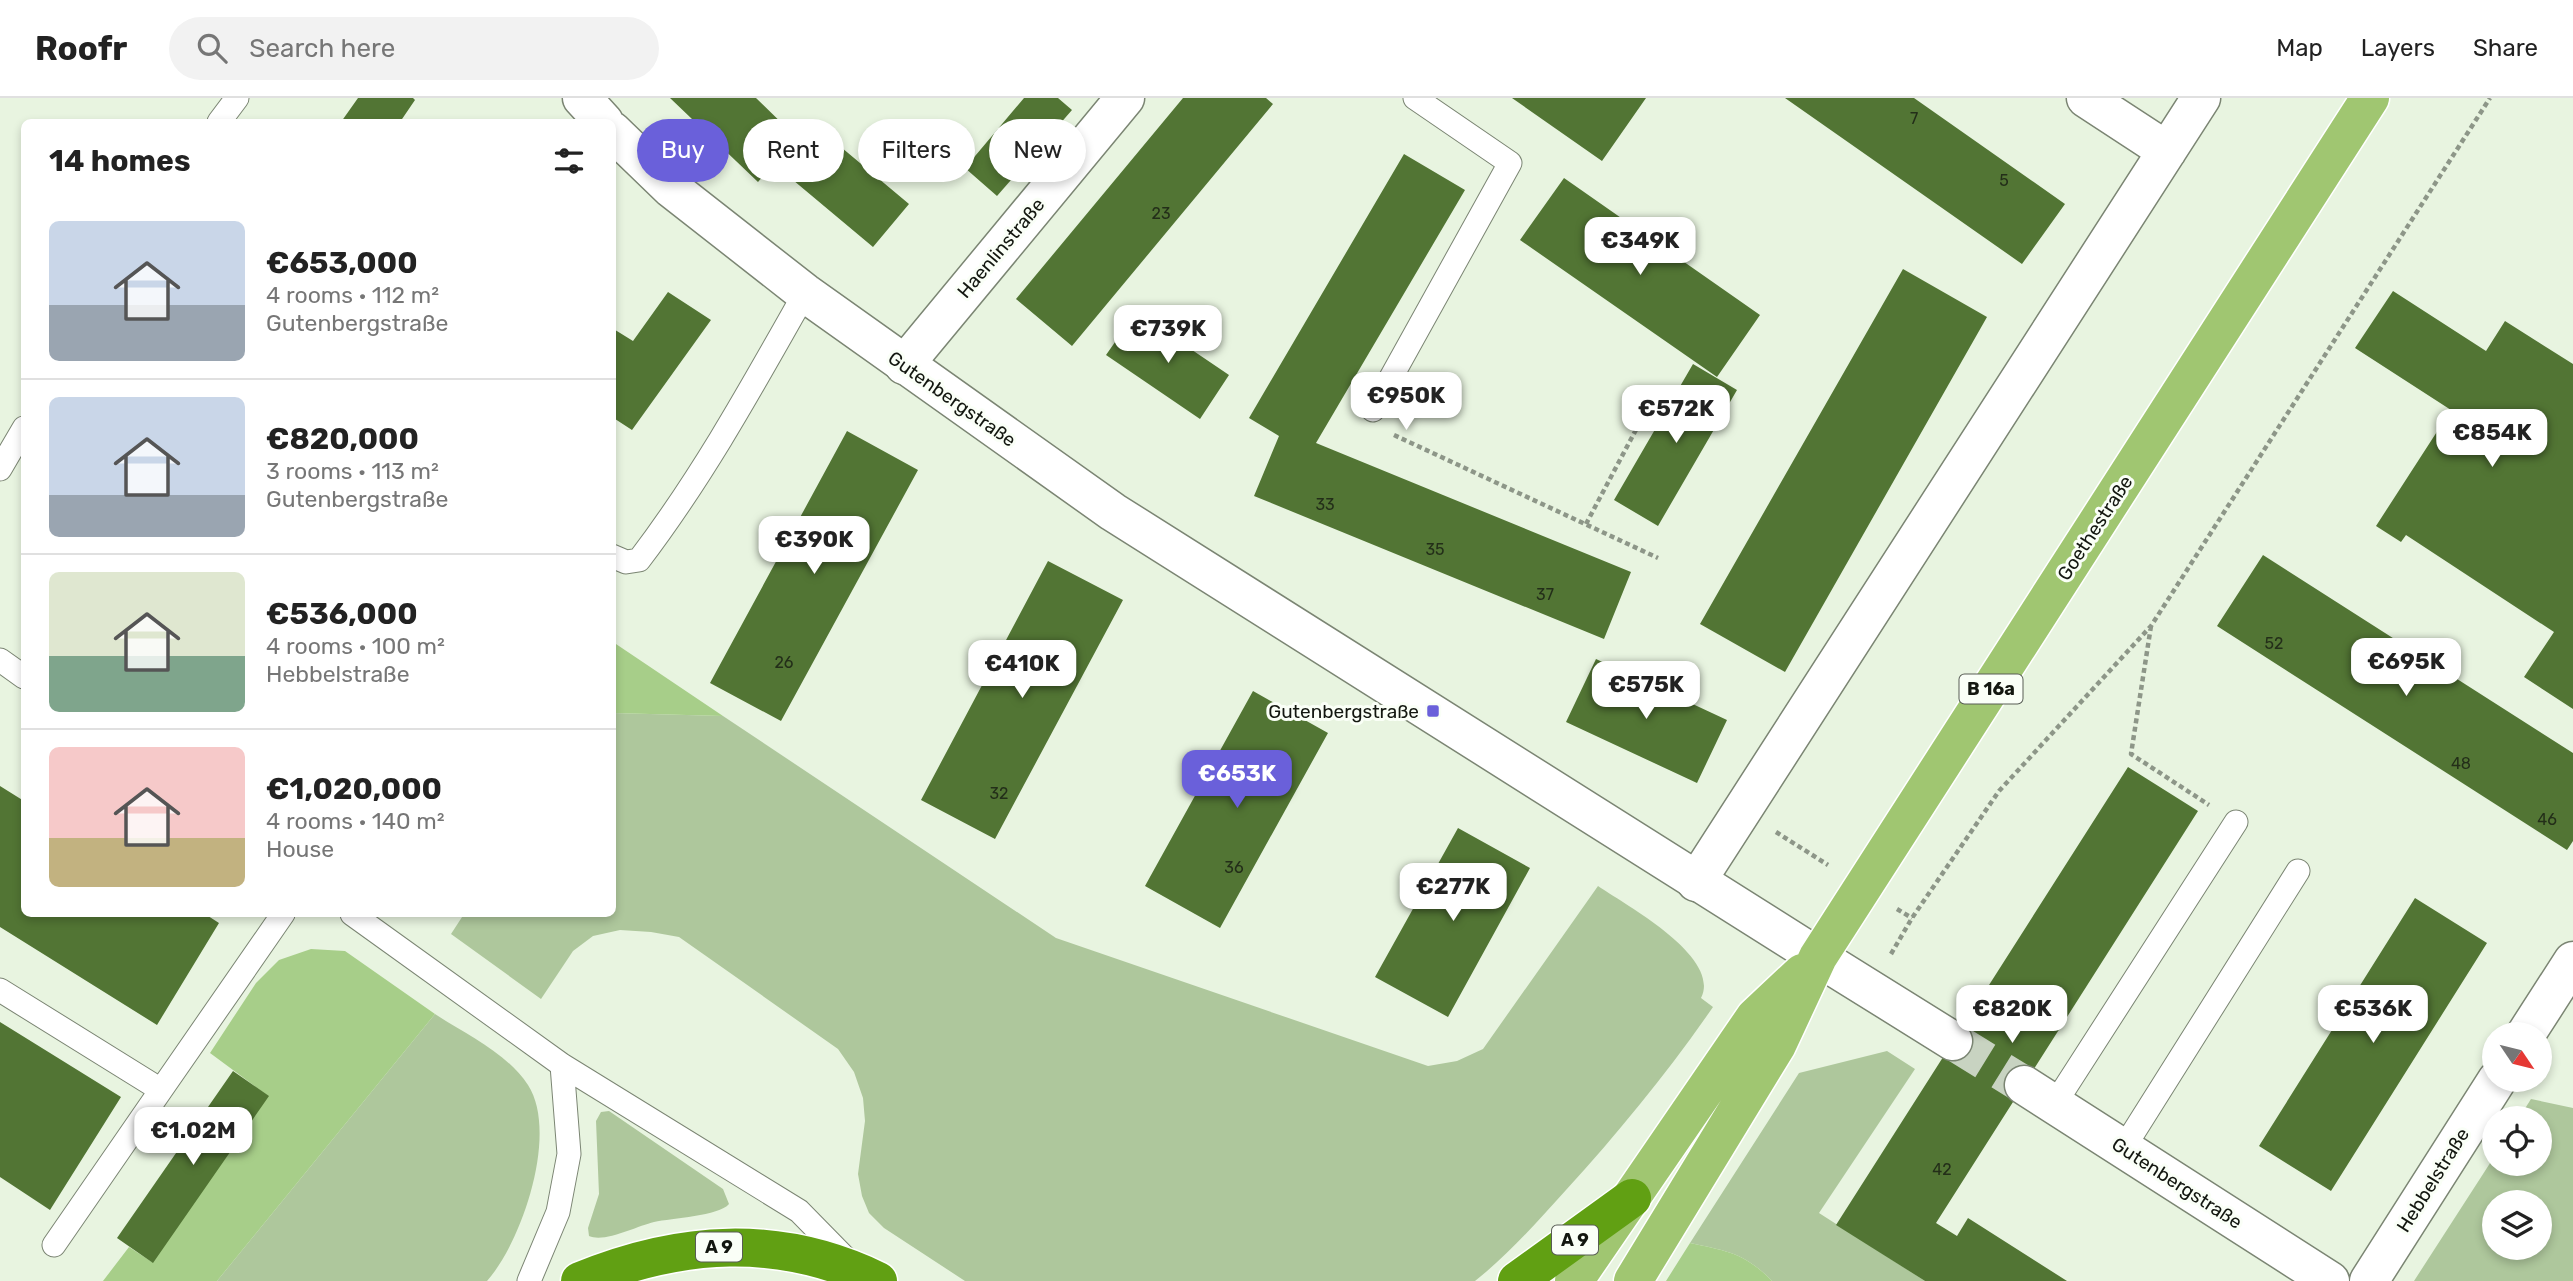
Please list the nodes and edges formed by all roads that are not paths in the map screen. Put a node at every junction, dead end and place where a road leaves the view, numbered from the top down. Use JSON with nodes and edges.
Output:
{"nodes":[{"id":1,"x":237,"y":98,"type":"edge"},
{"id":2,"x":582,"y":98,"type":"edge"},
{"id":3,"x":1125,"y":98,"type":"edge"},
{"id":4,"x":1415,"y":98,"type":"edge"},
{"id":5,"x":2086,"y":98,"type":"edge"},
{"id":6,"x":2201,"y":98,"type":"edge"},
{"id":7,"x":2370,"y":98,"type":"edge"},
{"id":8,"x":221,"y":119,"type":"edge"},
{"id":9,"x":601,"y":119,"type":"edge"},
{"id":10,"x":616,"y":135,"type":"edge"},
{"id":11,"x":2167,"y":151,"type":"junction"},
{"id":12,"x":804,"y":293,"type":"junction"},
{"id":13,"x":904,"y":365,"type":"junction"},
{"id":14,"x":1373,"y":410,"type":"road end"},
{"id":15,"x":21,"y":433,"type":"edge"},
{"id":16,"x":0,"y":470,"type":"edge"},
{"id":17,"x":616,"y":558,"type":"edge"},
{"id":18,"x":0,"y":660,"type":"edge"},
{"id":19,"x":21,"y":675,"type":"edge"},
{"id":20,"x":2236,"y":822,"type":"road end"},
{"id":21,"x":2298,"y":872,"type":"dead end"},
{"id":22,"x":1696,"y":882,"type":"junction"},
{"id":23,"x":281,"y":917,"type":"edge"},
{"id":24,"x":362,"y":917,"type":"edge"},
{"id":25,"x":1818,"y":957,"type":"junction"},
{"id":26,"x":2573,"y":961,"type":"edge"},
{"id":27,"x":0,"y":990,"type":"edge"},
{"id":28,"x":2534,"y":1022,"type":"edge"},
{"id":29,"x":1953,"y":1041,"type":"tunnel mouth"},
{"id":30,"x":562,"y":1065,"type":"junction"},
{"id":31,"x":161,"y":1090,"type":"junction"},
{"id":32,"x":2489,"y":1092,"type":"edge"},
{"id":33,"x":2039,"y":1095,"type":"joint"},
{"id":34,"x":2123,"y":1149,"type":"junction"},
{"id":35,"x":1632,"y":1198,"type":"junction"},
{"id":36,"x":54,"y":1245,"type":"dead end"},
{"id":37,"x":869,"y":1277,"type":"edge"},
{"id":38,"x":529,"y":1281,"type":"edge"},
{"id":39,"x":580,"y":1281,"type":"edge"},
{"id":40,"x":1517,"y":1281,"type":"edge"},
{"id":41,"x":1574,"y":1281,"type":"edge"},
{"id":42,"x":1633,"y":1281,"type":"edge"},
{"id":43,"x":2330,"y":1281,"type":"edge"},
{"id":44,"x":2369,"y":1281,"type":"edge"}],
"edges":[{"from":1,"to":8,"type":"lane"},
{"from":2,"to":9,"type":"street"},
{"from":3,"to":13,"type":"street","name":"Haenlinstraße"},
{"from":4,"to":14,"type":"lane"},
{"from":5,"to":11,"type":"street"},
{"from":6,"to":11,"type":"street"},
{"from":7,"to":25,"type":"main road","name":"Goethestraße","number":"B 16a"},
{"from":10,"to":12,"type":"street","name":"Gutenbergstraße"},
{"from":11,"to":22,"type":"street"},
{"from":12,"to":13,"type":"street","name":"Gutenbergstraße"},
{"from":12,"to":17,"type":"lane"},
{"from":13,"to":22,"type":"street","name":"Gutenbergstraße"},
{"from":15,"to":16,"type":"lane"},
{"from":18,"to":19,"type":"lane"},
{"from":20,"to":33,"type":"lane"},
{"from":21,"to":34,"type":"lane"},
{"from":22,"to":25,"type":"street","name":"Gutenbergstraße"},
{"from":23,"to":31,"type":"lane"},
{"from":24,"to":30,"type":"lane"},
{"from":25,"to":29,"type":"street","name":"Gutenbergstraße"},
{"from":25,"to":35,"type":"main road","number":"B 16a"},
{"from":25,"to":42,"type":"main road","number":"B 16a"},
{"from":26,"to":28,"type":"street"},
{"from":27,"to":31,"type":"lane"},
{"from":30,"to":37,"type":"lane"},
{"from":30,"to":38,"type":"lane"},
{"from":31,"to":36,"type":"lane"},
{"from":32,"to":44,"type":"street","name":"Hebbelstraße"},
{"from":33,"to":34,"type":"street","name":"Gutenbergstraße"},
{"from":34,"to":43,"type":"street","name":"Gutenbergstraße"},
{"from":35,"to":40,"type":"highway","number":"A 9"},
{"from":35,"to":41,"type":"main road","number":"B 16a"},
{"from":37,"to":39,"type":"highway","number":"A 9"}]}
